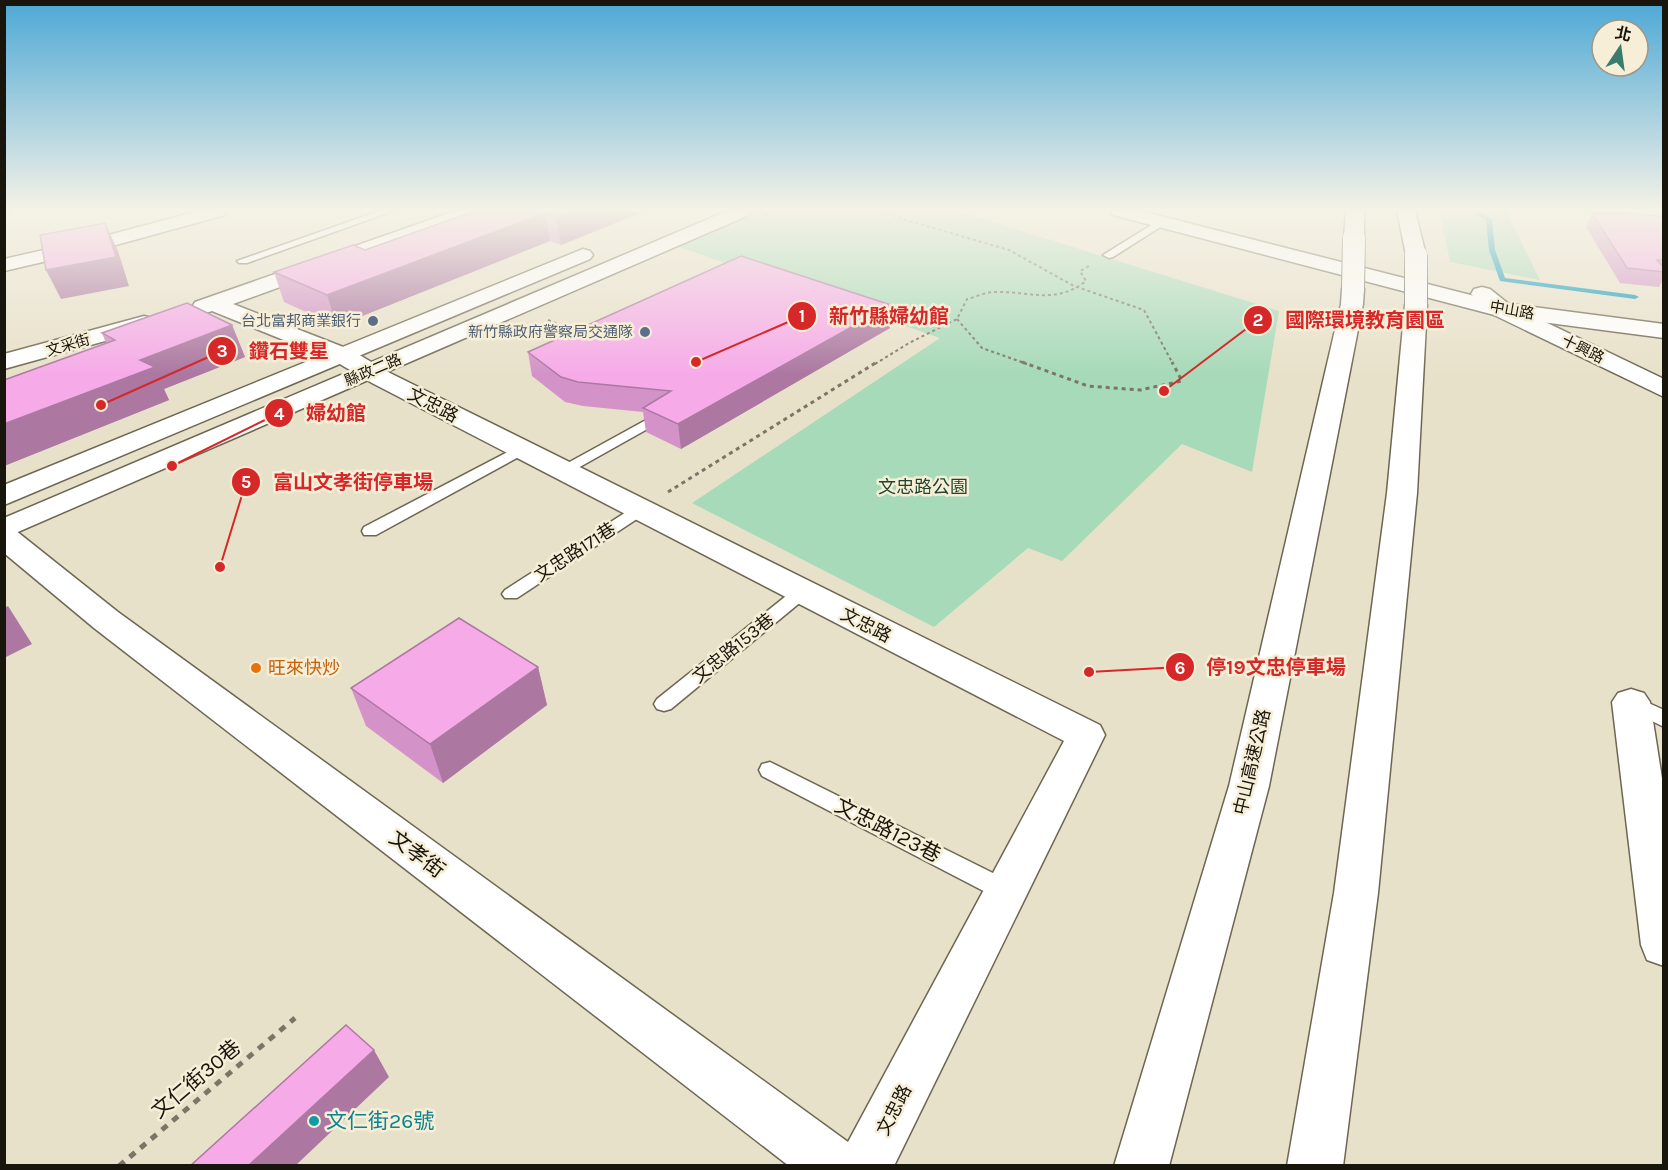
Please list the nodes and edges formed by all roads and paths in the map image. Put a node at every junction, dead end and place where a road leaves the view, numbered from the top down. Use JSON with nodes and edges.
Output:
{"nodes":[{"id":1,"x":318,"y":266,"type":"edge"},
{"id":2,"x":569,"y":266,"type":"edge"},
{"id":3,"x":615,"y":266,"type":"edge"},
{"id":4,"x":1039,"y":266,"type":"edge"},
{"id":5,"x":1090,"y":266,"type":"edge"},
{"id":6,"x":1340,"y":266,"type":"edge"},
{"id":7,"x":1353,"y":266,"type":"edge"},
{"id":8,"x":1357,"y":266,"type":"edge"},
{"id":9,"x":1416,"y":266,"type":"edge"},
{"id":10,"x":1080,"y":287,"type":"junction"},
{"id":11,"x":1482,"y":294,"type":"junction"},
{"id":12,"x":517,"y":308,"type":"junction"},
{"id":13,"x":1502,"y":310,"type":"junction"},
{"id":14,"x":187,"y":312,"type":"junction"},
{"id":15,"x":957,"y":319,"type":"junction"},
{"id":16,"x":1664,"y":319,"type":"edge"},
{"id":17,"x":1664,"y":331,"type":"edge"},
{"id":18,"x":579,"y":333,"type":"edge"},
{"id":19,"x":4,"y":363,"type":"edge"},
{"id":20,"x":356,"y":363,"type":"junction"},
{"id":21,"x":1664,"y":389,"type":"edge"},
{"id":22,"x":646,"y":424,"type":"edge"},
{"id":23,"x":521,"y":450,"type":"junction"},
{"id":24,"x":562,"y":470,"type":"junction"},
{"id":25,"x":4,"y":496,"type":"edge"},
{"id":26,"x":651,"y":503,"type":"junction"},
{"id":27,"x":4,"y":529,"type":"edge"},
{"id":28,"x":370,"y":531,"type":"dead end"},
{"id":29,"x":4,"y":537,"type":"edge"},
{"id":30,"x":802,"y":592,"type":"junction"},
{"id":31,"x":511,"y":594,"type":"dead end"},
{"id":32,"x":664,"y":704,"type":"dead end"},
{"id":33,"x":1647,"y":711,"type":"edge"},
{"id":34,"x":770,"y":770,"type":"dead end"},
{"id":35,"x":1006,"y":891,"type":"junction"},
{"id":36,"x":1664,"y":945,"type":"edge"},
{"id":37,"x":295,"y":1018,"type":"dead end"},
{"id":38,"x":119,"y":1166,"type":"edge"},
{"id":39,"x":834,"y":1166,"type":"edge"},
{"id":40,"x":865,"y":1166,"type":"edge"},
{"id":41,"x":1141,"y":1166,"type":"edge"},
{"id":42,"x":1315,"y":1166,"type":"edge"}],
"edges":[{"from":1,"to":14,"type":"main road","name":"文采街"},
{"from":2,"to":20,"type":"main road","name":"縣政二路"},
{"from":3,"to":12,"type":"main road","name":"縣政二路"},
{"from":4,"to":10,"type":"path"},
{"from":5,"to":10,"type":"path"},
{"from":6,"to":13,"type":"main road","name":"中山路"},
{"from":7,"to":41,"type":"main road","name":"中山高速公路","bridge":true},
{"from":8,"to":11,"type":"main road","name":"中山路"},
{"from":9,"to":42,"type":"main road","bridge":true},
{"from":10,"to":15,"type":"path"},
{"from":10,"to":15,"type":"path"},
{"from":11,"to":13,"type":"main road"},
{"from":11,"to":16,"type":"main road","name":"中山路"},
{"from":12,"to":18,"type":"path"},
{"from":12,"to":20,"type":"main road","name":"縣政二路"},
{"from":13,"to":17,"type":"main road","name":"中山路"},
{"from":13,"to":21,"type":"main road","name":"十興路"},
{"from":14,"to":19,"type":"main road","name":"文采街"},
{"from":14,"to":20,"type":"main road","name":"文忠路"},
{"from":15,"to":26,"type":"path"},
{"from":20,"to":23,"type":"main road","name":"文忠路"},
{"from":20,"to":25,"type":"main road","name":"縣政二路"},
{"from":20,"to":27,"type":"main road","name":"縣政二路"},
{"from":22,"to":24,"type":"lane"},
{"from":23,"to":24,"type":"main road","name":"文忠路"},
{"from":23,"to":28,"type":"lane"},
{"from":24,"to":26,"type":"main road","name":"文忠路"},
{"from":26,"to":30,"type":"main road","name":"文忠路"},
{"from":26,"to":31,"type":"lane","name":"文忠路171巷"},
{"from":29,"to":39,"type":"main road","name":"文孝街"},
{"from":30,"to":32,"type":"lane","name":"文忠路153巷"},
{"from":30,"to":35,"type":"main road","name":"文忠路"},
{"from":33,"to":36,"type":"main road"},
{"from":34,"to":35,"type":"lane","name":"文忠路123巷"},
{"from":35,"to":40,"type":"main road","name":"文忠路"},
{"from":37,"to":38,"type":"path","name":"文仁街30巷"}]}
